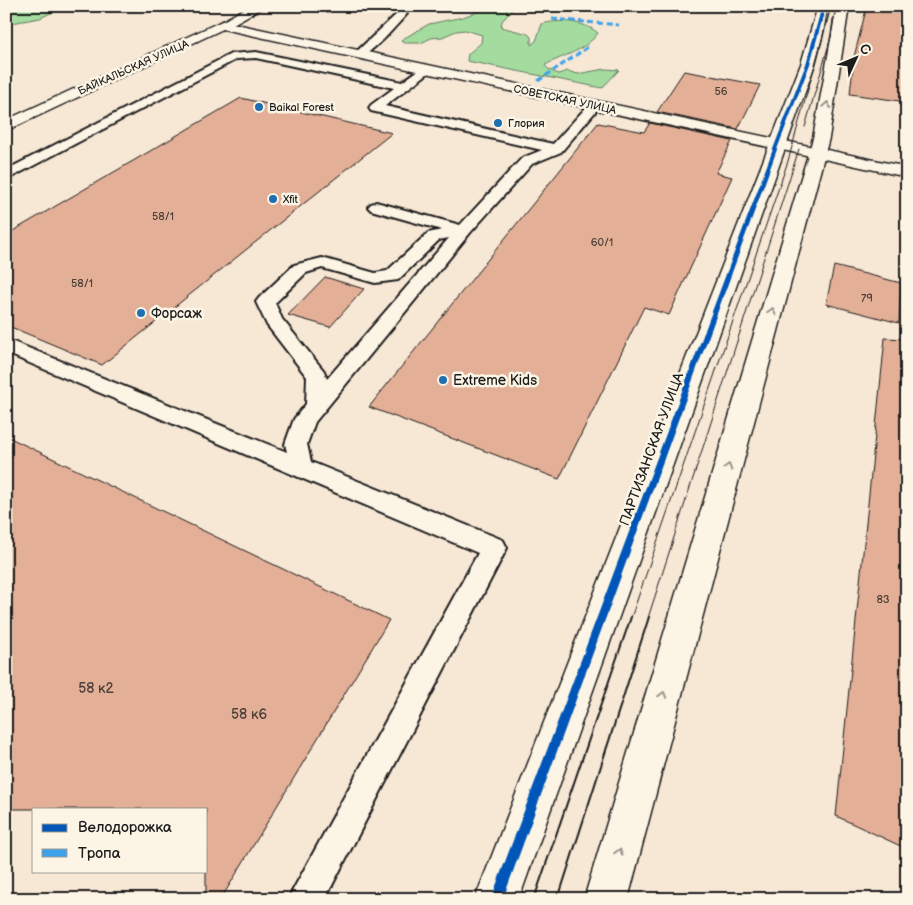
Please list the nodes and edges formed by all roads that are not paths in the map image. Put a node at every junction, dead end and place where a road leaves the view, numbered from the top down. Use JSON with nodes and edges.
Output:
{"nodes":[{"id":1,"x":259,"y":6,"type":"edge"},
{"id":2,"x":824,"y":6,"type":"edge"},
{"id":3,"x":843,"y":6,"type":"edge"},
{"id":4,"x":402,"y":14,"type":"dead end"},
{"id":5,"x":222,"y":26,"type":"junction"},
{"id":6,"x":358,"y":54,"type":"junction"},
{"id":7,"x":427,"y":69,"type":"junction"},
{"id":8,"x":404,"y":86,"type":"junction"},
{"id":9,"x":595,"y":105,"type":"junction"},
{"id":10,"x":6,"y":126,"type":"edge"},
{"id":11,"x":777,"y":144,"type":"junction"},
{"id":12,"x":556,"y":149,"type":"junction"},
{"id":13,"x":816,"y":152,"type":"junction"},
{"id":14,"x":907,"y":172,"type":"edge"},
{"id":15,"x":6,"y":176,"type":"edge"},
{"id":16,"x":376,"y":207,"type":"dead end"},
{"id":17,"x":464,"y":230,"type":"junction"},
{"id":18,"x":6,"y":344,"type":"edge"},
{"id":19,"x":316,"y":407,"type":"junction"},
{"id":20,"x":301,"y":467,"type":"junction"},
{"id":21,"x":306,"y":899,"type":"edge"},
{"id":22,"x":497,"y":899,"type":"edge"},
{"id":23,"x":606,"y":899,"type":"edge"}],
"edges":[{"from":1,"to":5,"type":"street","name":"БАЙКАЛЬСКАЯ УЛИЦА"},
{"from":2,"to":11,"type":"street","name":"ПАРТИЗАНСКАЯ УЛИЦА"},
{"from":13,"to":3,"type":"street","one_way":true},
{"from":4,"to":6,"type":"lane"},
{"from":5,"to":6,"type":"street","name":"СОВЕТСКАЯ УЛИЦА"},
{"from":5,"to":10,"type":"street","name":"БАЙКАЛЬСКАЯ УЛИЦА"},
{"from":6,"to":7,"type":"street","name":"СОВЕТСКАЯ УЛИЦА"},
{"from":7,"to":8,"type":"lane"},
{"from":7,"to":9,"type":"street","name":"СОВЕТСКАЯ УЛИЦА"},
{"from":8,"to":12,"type":"lane"},
{"from":8,"to":15,"type":"lane"},
{"from":9,"to":11,"type":"street","name":"СОВЕТСКАЯ УЛИЦА"},
{"from":9,"to":12,"type":"lane"},
{"from":11,"to":13,"type":"street","name":"СОВЕТСКАЯ УЛИЦА"},
{"from":11,"to":22,"type":"street","name":"ПАРТИЗАНСКАЯ УЛИЦА"},
{"from":12,"to":17,"type":"lane"},
{"from":13,"to":14,"type":"street","name":"СОВЕТСКАЯ УЛИЦА"},
{"from":23,"to":13,"type":"street","one_way":true},
{"from":16,"to":17,"type":"lane"},
{"from":17,"to":19,"type":"lane"},
{"from":17,"to":19,"type":"lane"},
{"from":18,"to":20,"type":"lane"},
{"from":19,"to":20,"type":"lane"},
{"from":20,"to":21,"type":"lane"}]}
